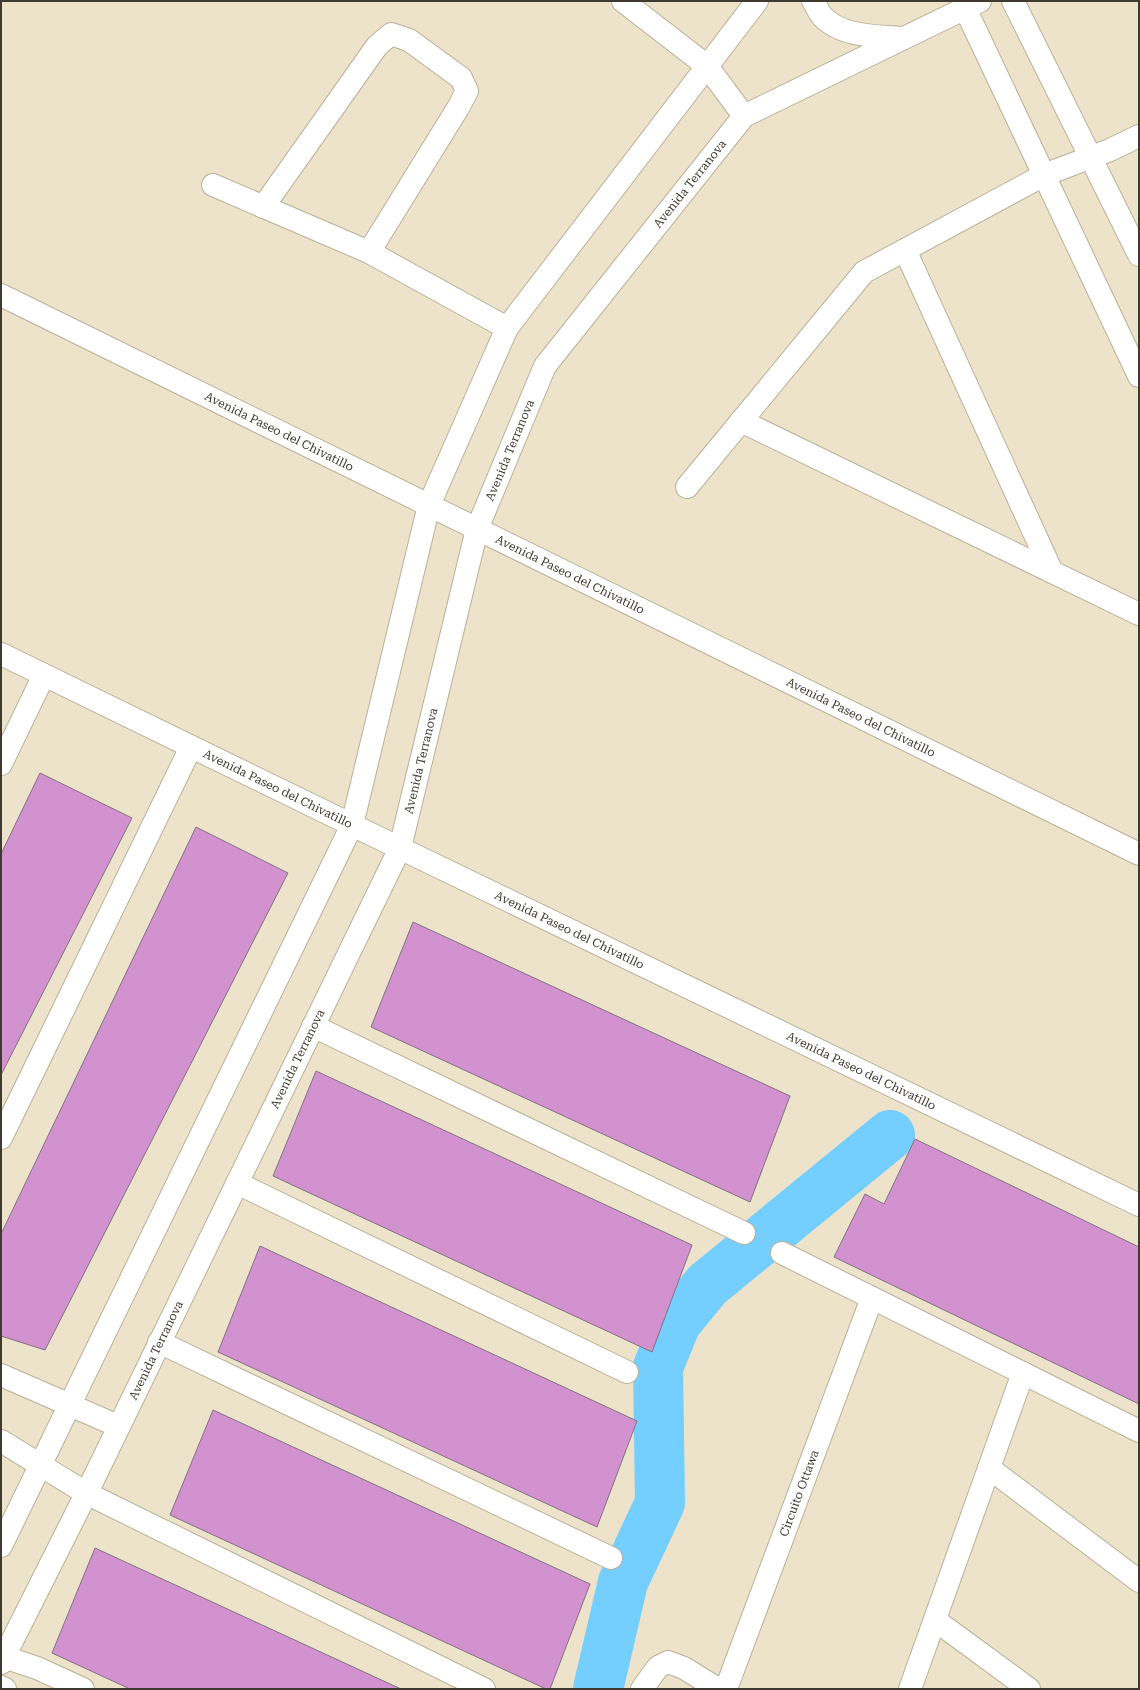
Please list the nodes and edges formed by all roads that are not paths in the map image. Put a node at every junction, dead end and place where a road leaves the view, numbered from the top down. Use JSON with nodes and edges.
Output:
{"nodes":[{"id":1,"x":623,"y":1,"type":"edge"},
{"id":2,"x":757,"y":1,"type":"edge"},
{"id":3,"x":813,"y":1,"type":"edge"},
{"id":4,"x":1013,"y":1,"type":"edge"},
{"id":5,"x":972,"y":5,"type":"edge"},
{"id":6,"x":903,"y":38,"type":"junction"},
{"id":7,"x":707,"y":66,"type":"junction"},
{"id":8,"x":744,"y":116,"type":"junction"},
{"id":9,"x":1137,"y":139,"type":"edge"},
{"id":10,"x":1090,"y":158,"type":"junction"},
{"id":11,"x":1044,"y":175,"type":"junction"},
{"id":12,"x":213,"y":185,"type":"dead end"},
{"id":13,"x":263,"y":207,"type":"junction"},
{"id":14,"x":905,"y":250,"type":"junction"},
{"id":15,"x":369,"y":252,"type":"junction"},
{"id":16,"x":1139,"y":255,"type":"edge"},
{"id":17,"x":1,"y":295,"type":"edge"},
{"id":18,"x":507,"y":328,"type":"junction"},
{"id":19,"x":1139,"y":376,"type":"edge"},
{"id":20,"x":741,"y":421,"type":"junction"},
{"id":21,"x":687,"y":487,"type":"dead end"},
{"id":22,"x":429,"y":505,"type":"junction"},
{"id":23,"x":477,"y":529,"type":"junction"},
{"id":24,"x":1052,"y":572,"type":"junction"},
{"id":25,"x":1139,"y":614,"type":"edge"},
{"id":26,"x":1,"y":654,"type":"edge"},
{"id":27,"x":44,"y":675,"type":"junction"},
{"id":28,"x":191,"y":747,"type":"junction"},
{"id":29,"x":1,"y":764,"type":"edge"},
{"id":30,"x":352,"y":825,"type":"junction"},
{"id":31,"x":400,"y":848,"type":"junction"},
{"id":32,"x":1139,"y":854,"type":"edge"},
{"id":33,"x":313,"y":1026,"type":"junction"},
{"id":34,"x":1,"y":1138,"type":"edge"},
{"id":35,"x":237,"y":1183,"type":"junction"},
{"id":36,"x":1139,"y":1205,"type":"edge"},
{"id":37,"x":744,"y":1233,"type":"dead end"},
{"id":38,"x":782,"y":1253,"type":"dead end"},
{"id":39,"x":872,"y":1298,"type":"junction"},
{"id":40,"x":159,"y":1342,"type":"junction"},
{"id":41,"x":627,"y":1372,"type":"dead end"},
{"id":42,"x":1023,"y":1373,"type":"junction"},
{"id":43,"x":1,"y":1375,"type":"edge"},
{"id":44,"x":70,"y":1405,"type":"junction"},
{"id":45,"x":118,"y":1426,"type":"junction"},
{"id":46,"x":1139,"y":1431,"type":"edge"},
{"id":47,"x":1,"y":1441,"type":"edge"},
{"id":48,"x":40,"y":1464,"type":"junction"},
{"id":49,"x":989,"y":1468,"type":"junction"},
{"id":50,"x":86,"y":1493,"type":"junction"},
{"id":51,"x":1,"y":1546,"type":"edge"},
{"id":52,"x":610,"y":1558,"type":"dead end"},
{"id":53,"x":1139,"y":1581,"type":"edge"},
{"id":54,"x":935,"y":1620,"type":"junction"},
{"id":55,"x":2,"y":1658,"type":"edge"},
{"id":56,"x":1,"y":1687,"type":"edge"},
{"id":57,"x":5,"y":1689,"type":"edge"},
{"id":58,"x":83,"y":1689,"type":"edge"},
{"id":59,"x":484,"y":1689,"type":"edge"},
{"id":60,"x":642,"y":1689,"type":"edge"},
{"id":61,"x":718,"y":1689,"type":"edge"},
{"id":62,"x":726,"y":1689,"type":"edge"},
{"id":63,"x":910,"y":1689,"type":"edge"},
{"id":64,"x":1029,"y":1689,"type":"edge"}],
"edges":[{"from":1,"to":7,"type":"street"},
{"from":2,"to":7,"type":"street"},
{"from":3,"to":6,"type":"street"},
{"from":4,"to":10,"type":"street"},
{"from":5,"to":6,"type":"street","name":"Avenida Terranova"},
{"from":5,"to":11,"type":"street"},
{"from":6,"to":8,"type":"street","name":"Avenida Terranova"},
{"from":7,"to":8,"type":"street"},
{"from":7,"to":18,"type":"street"},
{"from":8,"to":23,"type":"street","name":"Avenida Terranova"},
{"from":9,"to":10,"type":"street"},
{"from":10,"to":11,"type":"street"},
{"from":10,"to":16,"type":"street"},
{"from":11,"to":14,"type":"street"},
{"from":11,"to":19,"type":"street"},
{"from":12,"to":13,"type":"street"},
{"from":13,"to":15,"type":"street"},
{"from":13,"to":15,"type":"street"},
{"from":14,"to":20,"type":"street"},
{"from":14,"to":24,"type":"street"},
{"from":15,"to":18,"type":"street"},
{"from":17,"to":22,"type":"street","name":"Avenida Paseo del Chivatillo"},
{"from":18,"to":22,"type":"street"},
{"from":20,"to":21,"type":"street"},
{"from":20,"to":24,"type":"street"},
{"from":22,"to":23,"type":"street","name":"Avenida Paseo del Chivatillo"},
{"from":22,"to":30,"type":"street"},
{"from":23,"to":31,"type":"street","name":"Avenida Terranova"},
{"from":23,"to":32,"type":"street","name":"Avenida Paseo del Chivatillo"},
{"from":24,"to":25,"type":"street"},
{"from":26,"to":27,"type":"street","name":"Avenida Paseo del Chivatillo"},
{"from":27,"to":28,"type":"street","name":"Avenida Paseo del Chivatillo"},
{"from":27,"to":29,"type":"street"},
{"from":28,"to":30,"type":"street","name":"Avenida Paseo del Chivatillo"},
{"from":28,"to":34,"type":"street"},
{"from":30,"to":31,"type":"street","name":"Avenida Paseo del Chivatillo"},
{"from":30,"to":44,"type":"street"},
{"from":31,"to":33,"type":"street","name":"Avenida Terranova"},
{"from":31,"to":36,"type":"street","name":"Avenida Paseo del Chivatillo"},
{"from":33,"to":35,"type":"street","name":"Avenida Terranova"},
{"from":33,"to":37,"type":"street"},
{"from":35,"to":40,"type":"street","name":"Avenida Terranova"},
{"from":35,"to":41,"type":"street"},
{"from":38,"to":39,"type":"street"},
{"from":39,"to":42,"type":"street"},
{"from":39,"to":62,"type":"street","name":"Circuito Ottawa"},
{"from":40,"to":45,"type":"street","name":"Avenida Terranova"},
{"from":40,"to":52,"type":"street"},
{"from":42,"to":46,"type":"street"},
{"from":42,"to":49,"type":"street"},
{"from":43,"to":44,"type":"street"},
{"from":44,"to":45,"type":"street"},
{"from":44,"to":48,"type":"street"},
{"from":45,"to":50,"type":"street","name":"Avenida Terranova"},
{"from":47,"to":48,"type":"street"},
{"from":48,"to":50,"type":"street"},
{"from":48,"to":51,"type":"street"},
{"from":49,"to":53,"type":"street"},
{"from":49,"to":54,"type":"street"},
{"from":50,"to":55,"type":"street","name":"Avenida Terranova"},
{"from":50,"to":59,"type":"street"},
{"from":54,"to":63,"type":"street"},
{"from":54,"to":64,"type":"street"},
{"from":55,"to":58,"type":"street"},
{"from":56,"to":57,"type":"street"},
{"from":60,"to":61,"type":"street"}]}
